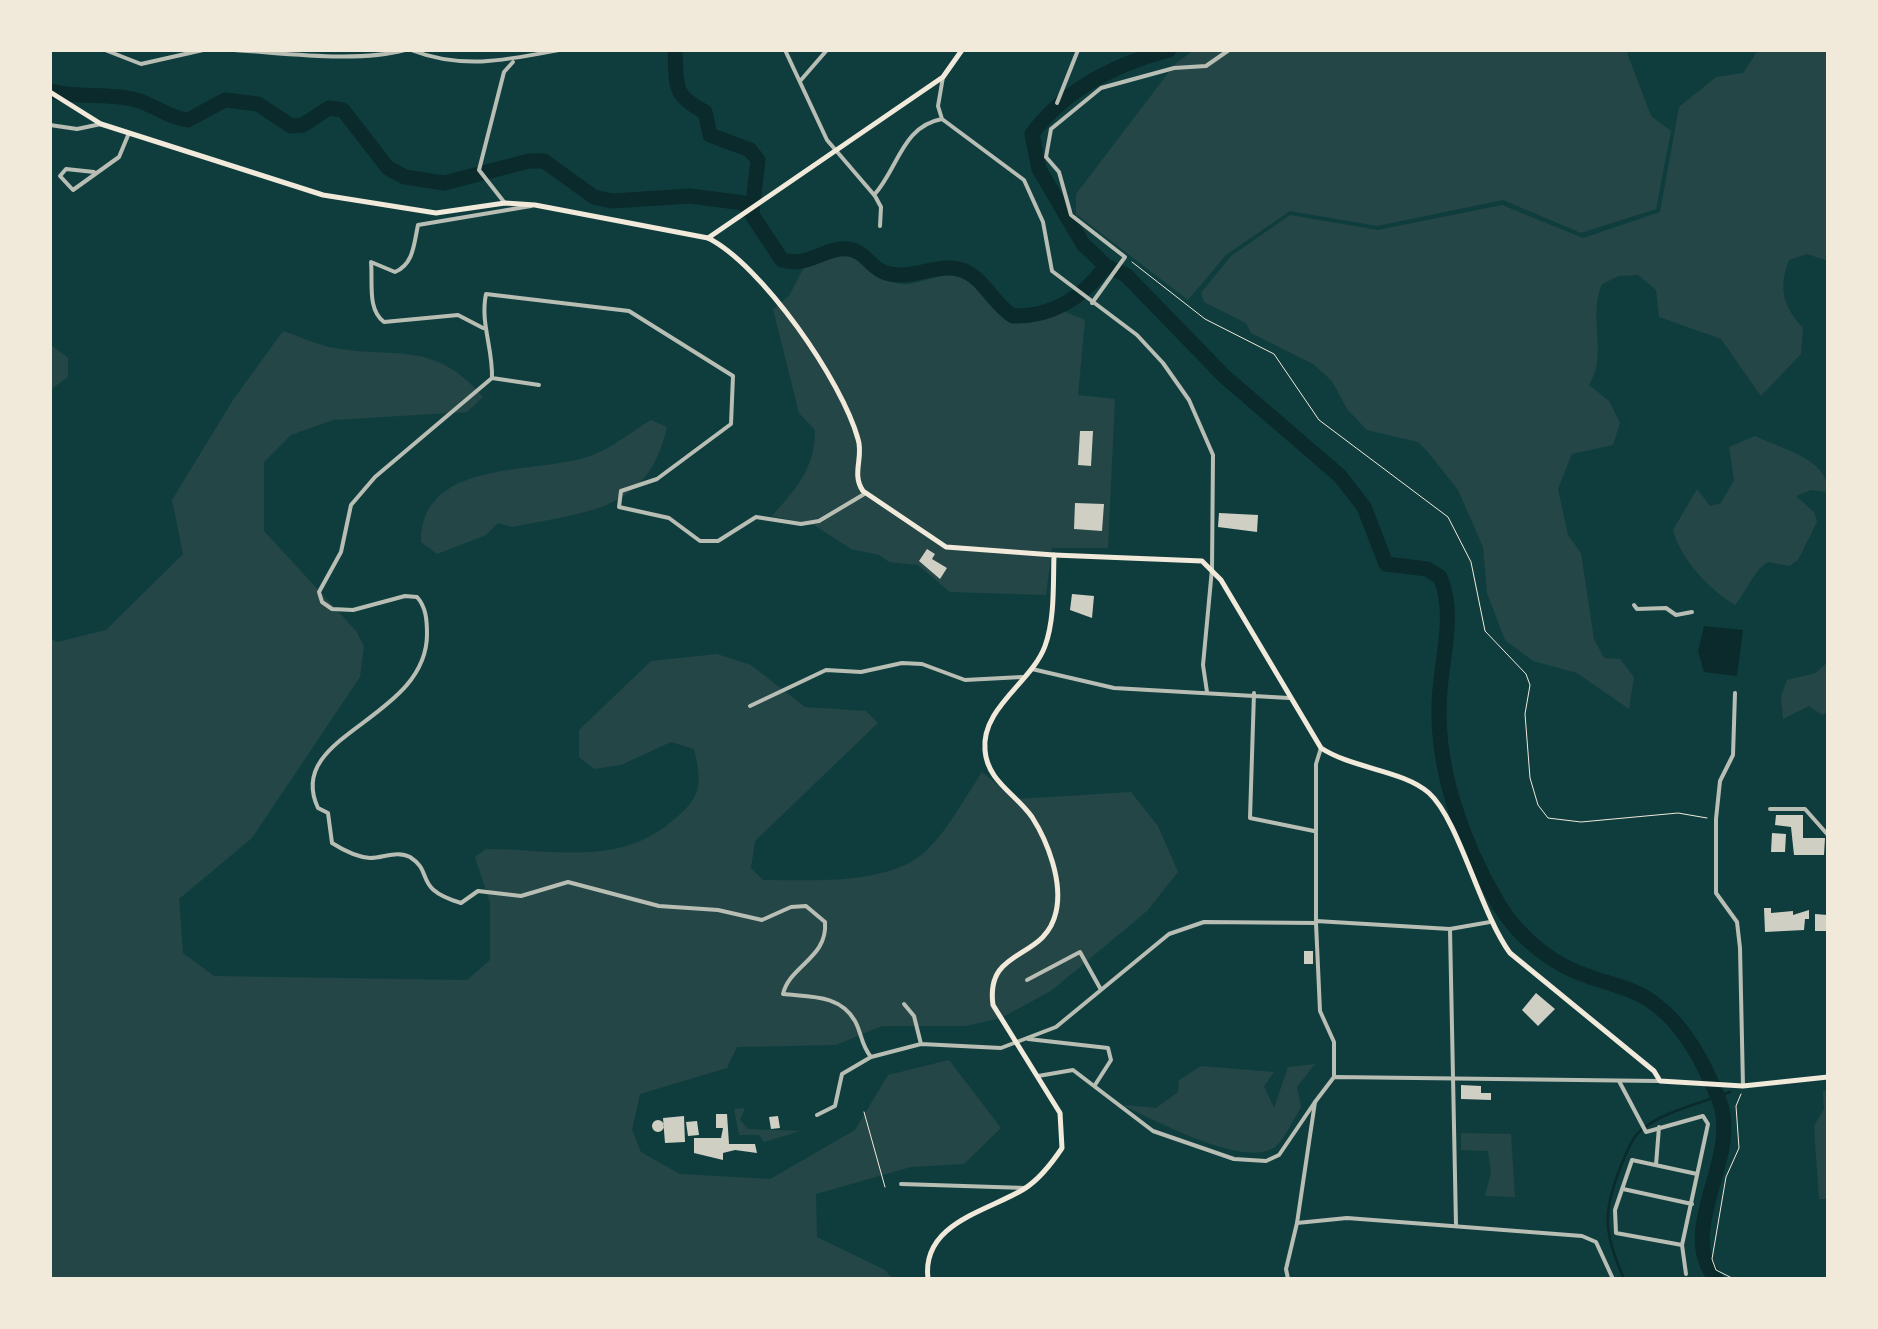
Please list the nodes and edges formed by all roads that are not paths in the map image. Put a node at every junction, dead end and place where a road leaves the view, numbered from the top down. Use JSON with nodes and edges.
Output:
{"nodes":[{"id":1,"x":105,"y":50,"type":"edge"},
{"id":2,"x":203,"y":50,"type":"edge"},
{"id":3,"x":234,"y":50,"type":"edge"},
{"id":4,"x":408,"y":50,"type":"edge"},
{"id":5,"x":558,"y":50,"type":"edge"},
{"id":6,"x":785,"y":50,"type":"edge"},
{"id":7,"x":827,"y":50,"type":"edge"},
{"id":8,"x":962,"y":50,"type":"edge"},
{"id":9,"x":1078,"y":50,"type":"edge"},
{"id":10,"x":1228,"y":51,"type":"edge"},
{"id":11,"x":513,"y":62,"type":"junction"},
{"id":12,"x":943,"y":77,"type":"junction"},
{"id":13,"x":799,"y":82,"type":"junction"},
{"id":14,"x":50,"y":92,"type":"edge"},
{"id":15,"x":1057,"y":102,"type":"dead end"},
{"id":16,"x":942,"y":119,"type":"junction"},
{"id":17,"x":101,"y":124,"type":"junction"},
{"id":18,"x":50,"y":126,"type":"edge"},
{"id":19,"x":129,"y":133,"type":"junction"},
{"id":20,"x":834,"y":148,"type":"junction"},
{"id":21,"x":94,"y":172,"type":"junction"},
{"id":22,"x":874,"y":195,"type":"junction"},
{"id":23,"x":505,"y":203,"type":"junction"},
{"id":24,"x":536,"y":205,"type":"junction"},
{"id":25,"x":880,"y":226,"type":"dead end"},
{"id":26,"x":708,"y":238,"type":"junction"},
{"id":27,"x":1092,"y":303,"type":"junction"},
{"id":28,"x":484,"y":328,"type":"junction"},
{"id":29,"x":492,"y":378,"type":"junction"},
{"id":30,"x":539,"y":384,"type":"dead end"},
{"id":31,"x":866,"y":493,"type":"junction"},
{"id":32,"x":1054,"y":555,"type":"junction"},
{"id":33,"x":1212,"y":570,"type":"junction"},
{"id":34,"x":1634,"y":605,"type":"dead end"},
{"id":35,"x":1692,"y":612,"type":"dead end"},
{"id":36,"x":1032,"y":670,"type":"junction"},
{"id":37,"x":1024,"y":677,"type":"junction"},
{"id":38,"x":1206,"y":692,"type":"junction"},
{"id":39,"x":1735,"y":693,"type":"dead end"},
{"id":40,"x":1254,"y":694,"type":"junction"},
{"id":41,"x":1294,"y":698,"type":"junction"},
{"id":42,"x":750,"y":706,"type":"dead end"},
{"id":43,"x":1322,"y":748,"type":"junction"},
{"id":44,"x":1770,"y":808,"type":"dead end"},
{"id":45,"x":1316,"y":832,"type":"junction"},
{"id":46,"x":1828,"y":835,"type":"edge"},
{"id":47,"x":1316,"y":922,"type":"junction"},
{"id":48,"x":1490,"y":922,"type":"junction"},
{"id":49,"x":1450,"y":929,"type":"junction"},
{"id":50,"x":1027,"y":980,"type":"dead end"},
{"id":51,"x":1100,"y":988,"type":"junction"},
{"id":52,"x":904,"y":1004,"type":"dead end"},
{"id":53,"x":1026,"y":1039,"type":"junction"},
{"id":54,"x":920,"y":1044,"type":"junction"},
{"id":55,"x":872,"y":1057,"type":"junction"},
{"id":56,"x":1038,"y":1076,"type":"junction"},
{"id":57,"x":1334,"y":1077,"type":"junction"},
{"id":58,"x":1828,"y":1077,"type":"edge"},
{"id":59,"x":1454,"y":1078,"type":"junction"},
{"id":60,"x":1619,"y":1081,"type":"junction"},
{"id":61,"x":1660,"y":1081,"type":"junction"},
{"id":62,"x":1095,"y":1085,"type":"junction"},
{"id":63,"x":1743,"y":1086,"type":"junction"},
{"id":64,"x":1314,"y":1102,"type":"junction"},
{"id":65,"x":817,"y":1115,"type":"dead end"},
{"id":66,"x":1659,"y":1127,"type":"junction"},
{"id":67,"x":1656,"y":1165,"type":"junction"},
{"id":68,"x":1699,"y":1174,"type":"junction"},
{"id":69,"x":901,"y":1184,"type":"dead end"},
{"id":70,"x":1026,"y":1188,"type":"junction"},
{"id":71,"x":1622,"y":1189,"type":"junction"},
{"id":72,"x":1692,"y":1204,"type":"junction"},
{"id":73,"x":1297,"y":1223,"type":"junction"},
{"id":74,"x":1456,"y":1225,"type":"junction"},
{"id":75,"x":1682,"y":1244,"type":"junction"},
{"id":76,"x":1686,"y":1274,"type":"dead end"},
{"id":77,"x":928,"y":1279,"type":"edge"},
{"id":78,"x":1288,"y":1279,"type":"edge"},
{"id":79,"x":1613,"y":1279,"type":"edge"}],
"edges":[{"from":1,"to":2,"type":"street"},
{"from":3,"to":4,"type":"street"},
{"from":4,"to":11,"type":"street"},
{"from":5,"to":11,"type":"street"},
{"from":6,"to":13,"type":"street"},
{"from":7,"to":13,"type":"street"},
{"from":8,"to":12,"type":"main road"},
{"from":9,"to":15,"type":"street"},
{"from":10,"to":27,"type":"street"},
{"from":11,"to":23,"type":"street"},
{"from":12,"to":16,"type":"street"},
{"from":12,"to":20,"type":"main road"},
{"from":13,"to":20,"type":"street"},
{"from":14,"to":17,"type":"main road"},
{"from":16,"to":22,"type":"street"},
{"from":16,"to":27,"type":"street"},
{"from":17,"to":18,"type":"street"},
{"from":17,"to":19,"type":"main road"},
{"from":19,"to":21,"type":"street"},
{"from":19,"to":23,"type":"main road"},
{"from":20,"to":22,"type":"street"},
{"from":20,"to":26,"type":"main road"},
{"from":21,"to":21,"type":"street"},
{"from":22,"to":25,"type":"street"},
{"from":23,"to":24,"type":"main road"},
{"from":24,"to":26,"type":"main road"},
{"from":24,"to":28,"type":"street"},
{"from":26,"to":31,"type":"main road"},
{"from":27,"to":33,"type":"street"},
{"from":28,"to":29,"type":"street"},
{"from":28,"to":31,"type":"street"},
{"from":29,"to":30,"type":"street"},
{"from":29,"to":55,"type":"street"},
{"from":31,"to":32,"type":"main road"},
{"from":32,"to":33,"type":"main road"},
{"from":32,"to":36,"type":"main road"},
{"from":33,"to":38,"type":"street"},
{"from":33,"to":41,"type":"main road"},
{"from":34,"to":35,"type":"street"},
{"from":36,"to":37,"type":"main road"},
{"from":36,"to":38,"type":"street"},
{"from":37,"to":42,"type":"street"},
{"from":37,"to":56,"type":"main road"},
{"from":38,"to":40,"type":"street"},
{"from":39,"to":63,"type":"street"},
{"from":40,"to":41,"type":"street"},
{"from":40,"to":45,"type":"street"},
{"from":41,"to":43,"type":"main road"},
{"from":43,"to":45,"type":"street"},
{"from":43,"to":48,"type":"main road"},
{"from":44,"to":46,"type":"street"},
{"from":45,"to":47,"type":"street"},
{"from":47,"to":49,"type":"street"},
{"from":47,"to":51,"type":"street"},
{"from":47,"to":57,"type":"street"},
{"from":48,"to":49,"type":"street"},
{"from":48,"to":61,"type":"main road"},
{"from":49,"to":59,"type":"street"},
{"from":50,"to":51,"type":"street"},
{"from":51,"to":53,"type":"street"},
{"from":52,"to":54,"type":"street"},
{"from":53,"to":54,"type":"street"},
{"from":53,"to":62,"type":"street"},
{"from":54,"to":55,"type":"street"},
{"from":55,"to":65,"type":"street"},
{"from":56,"to":62,"type":"street"},
{"from":56,"to":70,"type":"main road"},
{"from":57,"to":59,"type":"street"},
{"from":57,"to":64,"type":"street"},
{"from":58,"to":63,"type":"main road"},
{"from":59,"to":60,"type":"street"},
{"from":59,"to":74,"type":"street"},
{"from":60,"to":61,"type":"street"},
{"from":60,"to":66,"type":"street"},
{"from":61,"to":63,"type":"main road"},
{"from":62,"to":64,"type":"street"},
{"from":64,"to":73,"type":"street"},
{"from":66,"to":67,"type":"street"},
{"from":66,"to":68,"type":"street"},
{"from":67,"to":68,"type":"street"},
{"from":67,"to":71,"type":"street"},
{"from":68,"to":72,"type":"street"},
{"from":69,"to":70,"type":"street"},
{"from":70,"to":77,"type":"main road"},
{"from":71,"to":72,"type":"street"},
{"from":71,"to":75,"type":"street"},
{"from":72,"to":75,"type":"street"},
{"from":73,"to":74,"type":"street"},
{"from":73,"to":78,"type":"street"},
{"from":74,"to":79,"type":"street"},
{"from":75,"to":76,"type":"street"}]}
